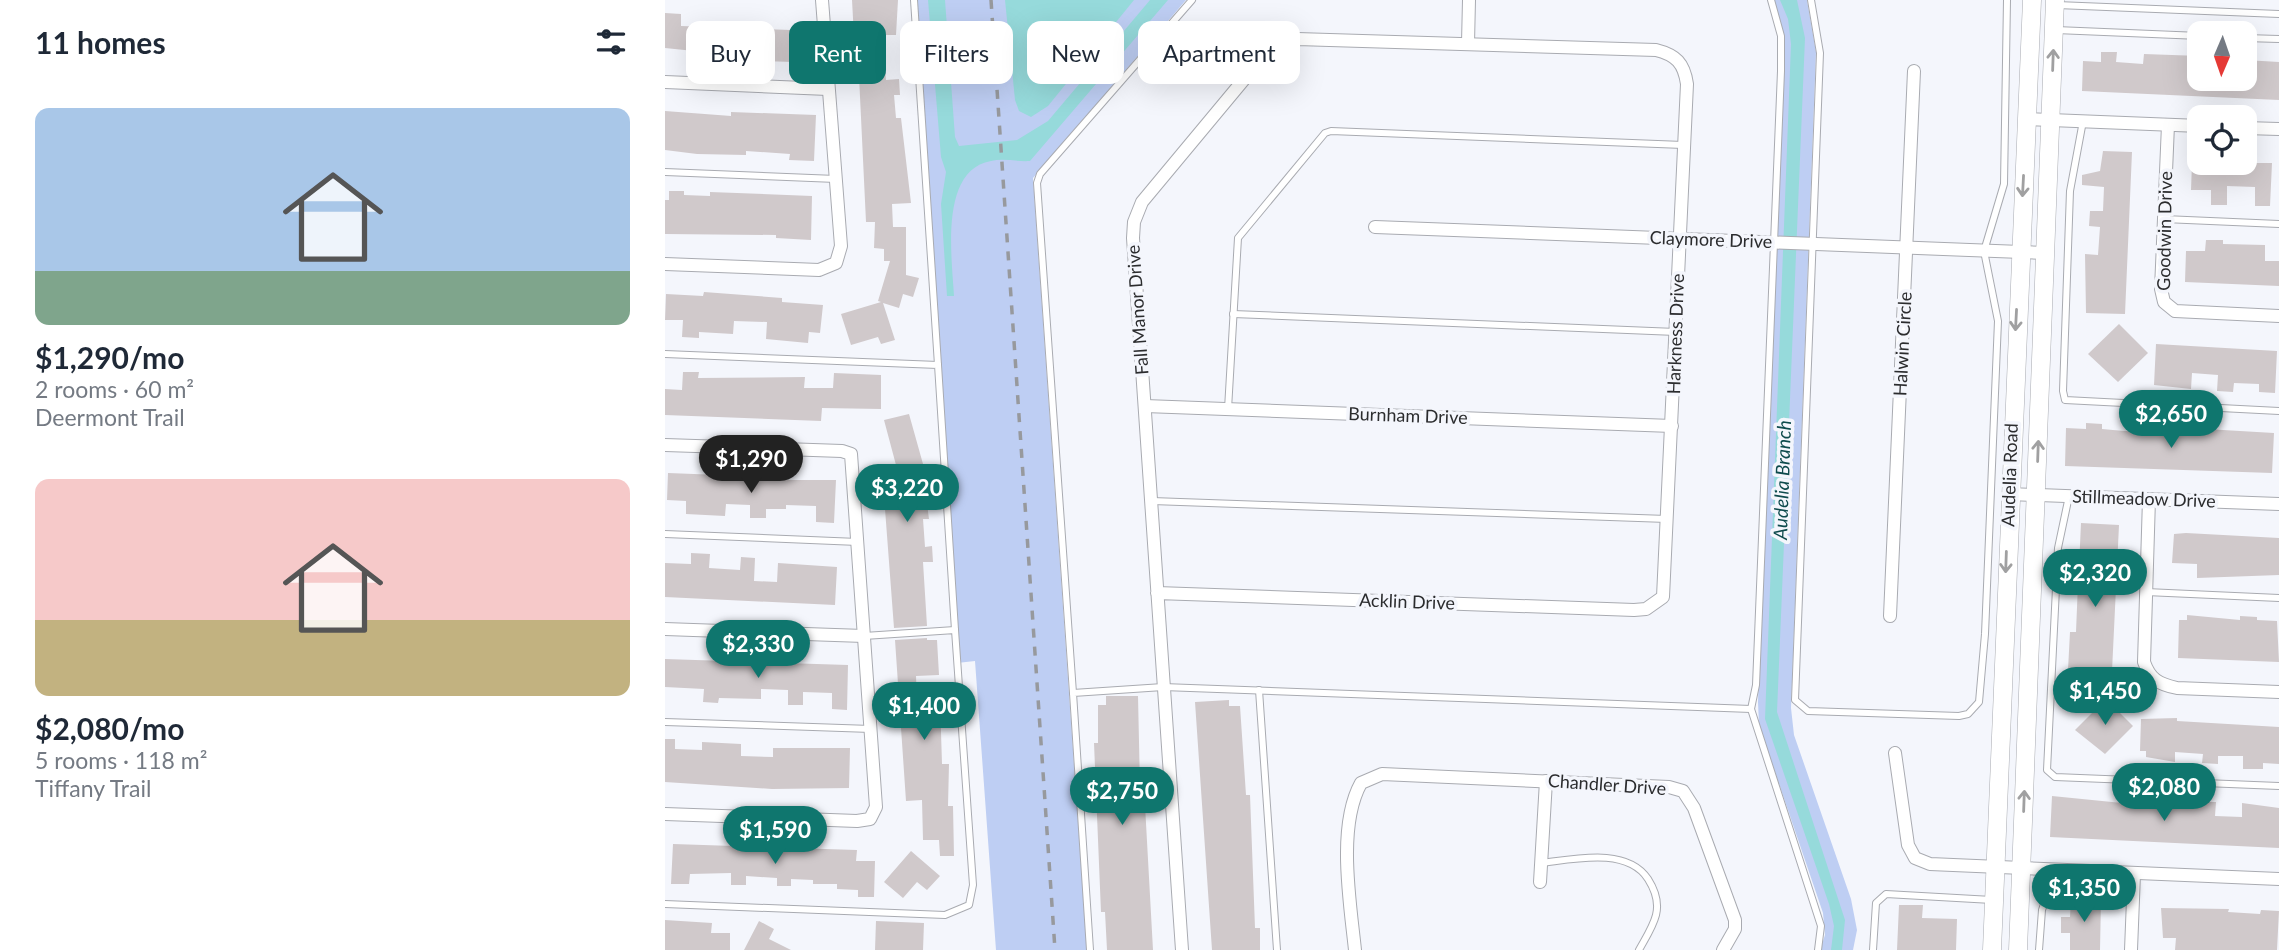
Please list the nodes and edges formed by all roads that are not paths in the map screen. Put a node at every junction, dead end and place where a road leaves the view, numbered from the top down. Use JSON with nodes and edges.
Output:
{"nodes":[{"id":1,"x":822,"y":0,"type":"edge"},
{"id":2,"x":914,"y":0,"type":"edge"},
{"id":3,"x":1192,"y":0,"type":"edge"},
{"id":4,"x":1469,"y":0,"type":"edge"},
{"id":5,"x":1771,"y":0,"type":"edge"},
{"id":6,"x":1811,"y":0,"type":"edge"},
{"id":7,"x":2007,"y":0,"type":"edge"},
{"id":8,"x":2032,"y":0,"type":"edge"},
{"id":9,"x":2055,"y":2,"type":"edge"},
{"id":10,"x":2279,"y":14,"type":"edge"},
{"id":11,"x":2054,"y":30,"type":"junction"},
{"id":12,"x":2187,"y":35,"type":"edge"},
{"id":13,"x":2257,"y":38,"type":"edge"},
{"id":14,"x":2279,"y":39,"type":"edge"},
{"id":15,"x":1468,"y":43,"type":"junction"},
{"id":16,"x":1681,"y":63,"type":"joint"},
{"id":17,"x":1914,"y":71,"type":"dead end"},
{"id":18,"x":665,"y":82,"type":"edge"},
{"id":19,"x":828,"y":89,"type":"junction"},
{"id":20,"x":2026,"y":119,"type":"junction"},
{"id":21,"x":2050,"y":120,"type":"junction"},
{"id":22,"x":2083,"y":121,"type":"junction"},
{"id":23,"x":2168,"y":125,"type":"junction"},
{"id":24,"x":2187,"y":126,"type":"edge"},
{"id":25,"x":2257,"y":129,"type":"edge"},
{"id":26,"x":2279,"y":130,"type":"edge"},
{"id":27,"x":1683,"y":145,"type":"junction"},
{"id":28,"x":665,"y":172,"type":"edge"},
{"id":29,"x":836,"y":178,"type":"junction"},
{"id":30,"x":2164,"y":219,"type":"junction"},
{"id":31,"x":2279,"y":224,"type":"edge"},
{"id":32,"x":1375,"y":227,"type":"dead end"},
{"id":33,"x":1680,"y":239,"type":"junction"},
{"id":34,"x":1777,"y":243,"type":"junction"},
{"id":35,"x":1806,"y":244,"type":"junction"},
{"id":36,"x":1907,"y":248,"type":"junction"},
{"id":37,"x":1983,"y":251,"type":"junction"},
{"id":38,"x":2020,"y":252,"type":"junction"},
{"id":39,"x":2046,"y":253,"type":"junction"},
{"id":40,"x":665,"y":264,"type":"edge"},
{"id":41,"x":1233,"y":314,"type":"junction"},
{"id":42,"x":2279,"y":316,"type":"edge"},
{"id":43,"x":1676,"y":332,"type":"junction"},
{"id":44,"x":665,"y":354,"type":"edge"},
{"id":45,"x":938,"y":365,"type":"junction"},
{"id":46,"x":1145,"y":406,"type":"junction"},
{"id":47,"x":1229,"y":410,"type":"junction"},
{"id":48,"x":2279,"y":411,"type":"edge"},
{"id":49,"x":1672,"y":426,"type":"junction"},
{"id":50,"x":665,"y":444,"type":"edge"},
{"id":51,"x":2009,"y":494,"type":"junction"},
{"id":52,"x":2036,"y":495,"type":"junction"},
{"id":53,"x":2070,"y":496,"type":"junction"},
{"id":54,"x":2149,"y":499,"type":"junction"},
{"id":55,"x":1151,"y":501,"type":"junction"},
{"id":56,"x":2279,"y":504,"type":"edge"},
{"id":57,"x":1667,"y":519,"type":"junction"},
{"id":58,"x":665,"y":534,"type":"edge"},
{"id":59,"x":858,"y":542,"type":"junction"},
{"id":60,"x":2146,"y":592,"type":"junction"},
{"id":61,"x":1157,"y":593,"type":"junction"},
{"id":62,"x":2279,"y":598,"type":"edge"},
{"id":63,"x":1656,"y":604,"type":"joint"},
{"id":64,"x":1891,"y":616,"type":"dead end"},
{"id":65,"x":665,"y":629,"type":"edge"},
{"id":66,"x":955,"y":630,"type":"junction"},
{"id":67,"x":864,"y":636,"type":"junction"},
{"id":68,"x":1163,"y":687,"type":"junction"},
{"id":69,"x":1259,"y":690,"type":"junction"},
{"id":70,"x":2279,"y":692,"type":"edge"},
{"id":71,"x":1073,"y":693,"type":"junction"},
{"id":72,"x":1751,"y":709,"type":"junction"},
{"id":73,"x":665,"y":722,"type":"edge"},
{"id":74,"x":871,"y":729,"type":"junction"},
{"id":75,"x":1895,"y":753,"type":"dead end"},
{"id":76,"x":1546,"y":780,"type":"junction"},
{"id":77,"x":2279,"y":786,"type":"edge"},
{"id":78,"x":665,"y":814,"type":"edge"},
{"id":79,"x":1541,"y":863,"type":"junction"},
{"id":80,"x":1995,"y":868,"type":"junction"},
{"id":81,"x":2022,"y":869,"type":"junction"},
{"id":82,"x":2055,"y":871,"type":"junction"},
{"id":83,"x":2134,"y":874,"type":"junction"},
{"id":84,"x":2279,"y":879,"type":"edge"},
{"id":85,"x":1540,"y":882,"type":"dead end"},
{"id":86,"x":1993,"y":901,"type":"junction"},
{"id":87,"x":665,"y":904,"type":"edge"},
{"id":88,"x":1090,"y":950,"type":"edge"},
{"id":89,"x":1182,"y":950,"type":"edge"},
{"id":90,"x":1277,"y":950,"type":"edge"},
{"id":91,"x":1355,"y":950,"type":"edge"},
{"id":92,"x":1639,"y":950,"type":"edge"},
{"id":93,"x":1723,"y":950,"type":"edge"},
{"id":94,"x":1818,"y":950,"type":"edge"},
{"id":95,"x":1873,"y":950,"type":"edge"},
{"id":96,"x":1992,"y":950,"type":"edge"},
{"id":97,"x":2018,"y":950,"type":"edge"},
{"id":98,"x":2039,"y":950,"type":"edge"},
{"id":99,"x":2131,"y":950,"type":"edge"}],
"edges":[{"from":1,"to":19,"type":"street"},
{"from":2,"to":45,"type":"lane"},
{"from":3,"to":71,"type":"lane"},
{"from":4,"to":15,"type":"street"},
{"from":5,"to":34,"type":"lane"},
{"from":6,"to":35,"type":"lane"},
{"from":7,"to":37,"type":"lane"},
{"from":8,"to":20,"type":"main road","name":"Audelia Road"},
{"from":9,"to":10,"type":"lane"},
{"from":9,"to":11,"type":"main road","name":"Audelia Road"},
{"from":11,"to":12,"type":"lane"},
{"from":21,"to":11,"type":"main road","name":"Audelia Road","one_way":true},
{"from":13,"to":14,"type":"lane"},
{"from":15,"to":16,"type":"street","name":"Fall Manor Drive"},
{"from":15,"to":46,"type":"street","name":"Fall Manor Drive"},
{"from":16,"to":27,"type":"street","name":"Harkness Drive"},
{"from":17,"to":36,"type":"street","name":"Halwin Circle"},
{"from":18,"to":19,"type":"street"},
{"from":19,"to":29,"type":"street"},
{"from":20,"to":21,"type":"street"},
{"from":20,"to":38,"type":"main road","name":"Audelia Road","one_way":true},
{"from":21,"to":22,"type":"street"},
{"from":21,"to":39,"type":"main road","name":"Audelia Road"},
{"from":22,"to":23,"type":"street"},
{"from":22,"to":48,"type":"lane"},
{"from":23,"to":24,"type":"street"},
{"from":23,"to":30,"type":"street","name":"Goodwin Drive"},
{"from":25,"to":26,"type":"street"},
{"from":27,"to":33,"type":"street","name":"Harkness Drive"},
{"from":27,"to":41,"type":"lane"},
{"from":28,"to":29,"type":"lane"},
{"from":29,"to":40,"type":"street"},
{"from":30,"to":31,"type":"lane"},
{"from":30,"to":42,"type":"street","name":"Goodwin Drive"},
{"from":32,"to":33,"type":"street","name":"Claymore Drive"},
{"from":33,"to":34,"type":"street","name":"Claymore Drive"},
{"from":33,"to":43,"type":"street","name":"Harkness Drive"},
{"from":34,"to":35,"type":"street","name":"Claymore Drive"},
{"from":34,"to":72,"type":"lane"},
{"from":35,"to":36,"type":"street","name":"Claymore Drive"},
{"from":35,"to":37,"type":"lane"},
{"from":36,"to":37,"type":"street","name":"Claymore Drive"},
{"from":36,"to":64,"type":"street","name":"Halwin Circle"},
{"from":37,"to":38,"type":"street","name":"Claymore Drive"},
{"from":38,"to":39,"type":"street","name":"Claymore Drive"},
{"from":38,"to":51,"type":"main road","name":"Audelia Road","one_way":true},
{"from":52,"to":39,"type":"main road","name":"Audelia Road","one_way":true},
{"from":41,"to":43,"type":"lane"},
{"from":41,"to":47,"type":"lane"},
{"from":43,"to":49,"type":"street","name":"Harkness Drive"},
{"from":44,"to":45,"type":"lane"},
{"from":45,"to":66,"type":"lane"},
{"from":46,"to":47,"type":"street","name":"Burnham Drive"},
{"from":46,"to":55,"type":"street","name":"Fall Manor Drive"},
{"from":47,"to":49,"type":"street","name":"Burnham Drive"},
{"from":49,"to":57,"type":"street","name":"Harkness Drive"},
{"from":50,"to":59,"type":"street"},
{"from":51,"to":52,"type":"street","name":"Stillmeadow Drive"},
{"from":51,"to":80,"type":"main road","name":"Audelia Road","one_way":true},
{"from":52,"to":53,"type":"street","name":"Stillmeadow Drive"},
{"from":81,"to":52,"type":"main road","name":"Audelia Road","one_way":true},
{"from":53,"to":54,"type":"street","name":"Stillmeadow Drive"},
{"from":53,"to":77,"type":"lane"},
{"from":54,"to":56,"type":"street","name":"Stillmeadow Drive"},
{"from":54,"to":60,"type":"street"},
{"from":55,"to":57,"type":"lane"},
{"from":55,"to":61,"type":"street","name":"Fall Manor Drive"},
{"from":57,"to":63,"type":"street","name":"Harkness Drive"},
{"from":58,"to":59,"type":"lane"},
{"from":59,"to":67,"type":"street"},
{"from":60,"to":62,"type":"lane"},
{"from":60,"to":70,"type":"street"},
{"from":61,"to":63,"type":"street","name":"Acklin Drive"},
{"from":61,"to":68,"type":"street","name":"Fall Manor Drive"},
{"from":65,"to":67,"type":"street"},
{"from":66,"to":67,"type":"lane"},
{"from":66,"to":87,"type":"lane"},
{"from":67,"to":74,"type":"street"},
{"from":68,"to":69,"type":"lane"},
{"from":68,"to":71,"type":"lane"},
{"from":68,"to":89,"type":"street","name":"Fall Manor Drive"},
{"from":69,"to":72,"type":"lane"},
{"from":69,"to":90,"type":"lane"},
{"from":71,"to":88,"type":"lane"},
{"from":72,"to":94,"type":"lane"},
{"from":73,"to":74,"type":"lane"},
{"from":74,"to":78,"type":"street"},
{"from":75,"to":80,"type":"street"},
{"from":76,"to":79,"type":"street"},
{"from":76,"to":91,"type":"street","name":"Chandler Drive"},
{"from":76,"to":93,"type":"street","name":"Chandler Drive"},
{"from":79,"to":85,"type":"street"},
{"from":79,"to":92,"type":"lane"},
{"from":80,"to":81,"type":"street"},
{"from":80,"to":86,"type":"main road","name":"Audelia Road"},
{"from":81,"to":82,"type":"street"},
{"from":81,"to":97,"type":"main road","name":"Audelia Road"},
{"from":82,"to":83,"type":"street"},
{"from":82,"to":98,"type":"lane"},
{"from":83,"to":84,"type":"street"},
{"from":83,"to":99,"type":"street"},
{"from":86,"to":95,"type":"lane"},
{"from":86,"to":96,"type":"main road","name":"Audelia Road"}]}
